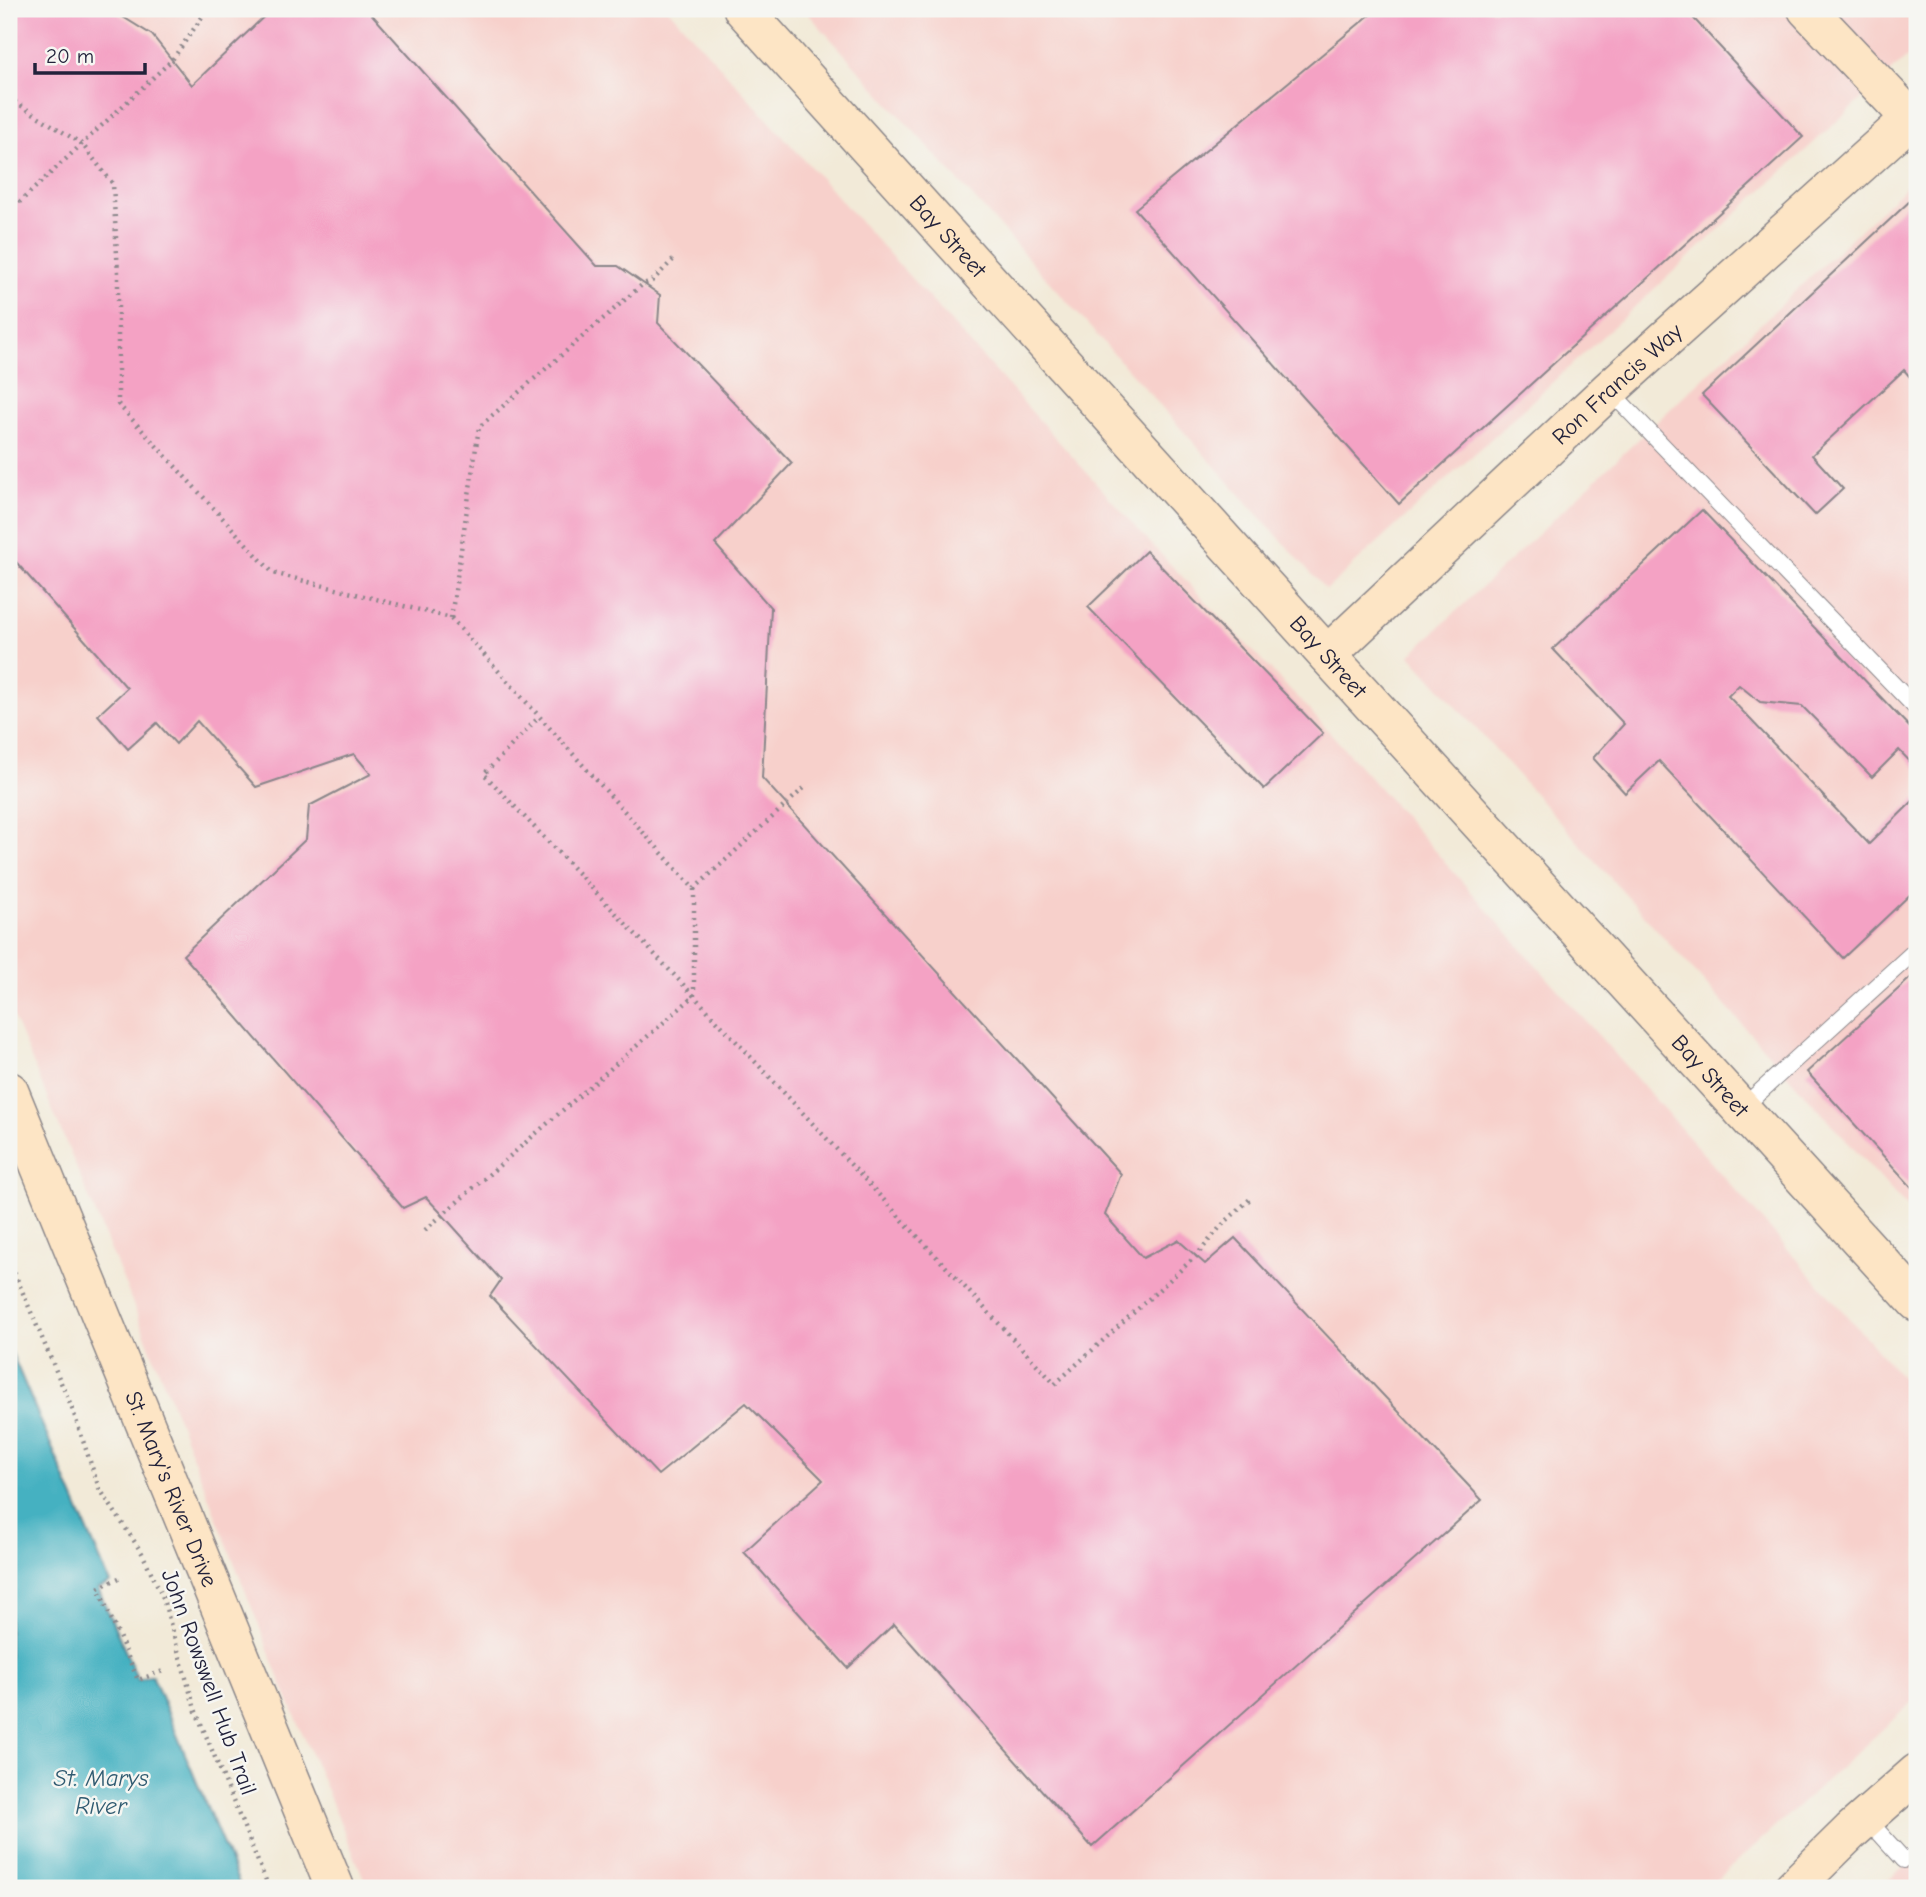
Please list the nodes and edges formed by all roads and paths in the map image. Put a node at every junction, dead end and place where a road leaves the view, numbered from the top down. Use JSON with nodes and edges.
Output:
{"nodes":[{"id":1,"x":743,"y":9,"type":"edge"},
{"id":2,"x":1807,"y":9,"type":"edge"},
{"id":3,"x":205,"y":13,"type":"dead end"},
{"id":4,"x":9,"y":98,"type":"edge"},
{"id":5,"x":1915,"y":119,"type":"edge"},
{"id":6,"x":82,"y":144,"type":"junction"},
{"id":7,"x":9,"y":212,"type":"edge"},
{"id":8,"x":673,"y":260,"type":"dead end"},
{"id":9,"x":1609,"y":390,"type":"junction"},
{"id":10,"x":451,"y":618,"type":"junction"},
{"id":11,"x":1326,"y":655,"type":"junction"},
{"id":12,"x":1917,"y":709,"type":"edge"},
{"id":13,"x":539,"y":717,"type":"junction"},
{"id":14,"x":804,"y":788,"type":"dead end"},
{"id":15,"x":694,"y":889,"type":"junction"},
{"id":16,"x":1917,"y":949,"type":"edge"},
{"id":17,"x":694,"y":996,"type":"junction"},
{"id":18,"x":9,"y":1091,"type":"edge"},
{"id":19,"x":1741,"y":1109,"type":"junction"},
{"id":20,"x":1250,"y":1199,"type":"dead end"},
{"id":21,"x":425,"y":1230,"type":"dead end"},
{"id":22,"x":9,"y":1260,"type":"edge"},
{"id":23,"x":1917,"y":1302,"type":"edge"},
{"id":24,"x":119,"y":1578,"type":"dead end"},
{"id":25,"x":163,"y":1671,"type":"dead end"},
{"id":26,"x":1917,"y":1773,"type":"edge"},
{"id":27,"x":1866,"y":1818,"type":"junction"},
{"id":28,"x":1904,"y":1860,"type":"dead end"},
{"id":29,"x":269,"y":1888,"type":"edge"},
{"id":30,"x":335,"y":1888,"type":"edge"},
{"id":31,"x":1793,"y":1888,"type":"edge"}],
"edges":[{"from":1,"to":11,"type":"main road","name":"Bay Street"},
{"from":2,"to":5,"type":"main road"},
{"from":3,"to":6,"type":"path"},
{"from":4,"to":6,"type":"path"},
{"from":5,"to":9,"type":"main road","name":"Ron Francis Way"},
{"from":6,"to":7,"type":"path"},
{"from":6,"to":10,"type":"path"},
{"from":8,"to":10,"type":"path"},
{"from":9,"to":11,"type":"main road","name":"Ron Francis Way"},
{"from":9,"to":12,"type":"lane"},
{"from":10,"to":13,"type":"path"},
{"from":11,"to":19,"type":"main road","name":"Bay Street"},
{"from":13,"to":15,"type":"path"},
{"from":13,"to":17,"type":"path"},
{"from":14,"to":15,"type":"path"},
{"from":15,"to":17,"type":"path"},
{"from":16,"to":19,"type":"lane"},
{"from":17,"to":20,"type":"path"},
{"from":17,"to":21,"type":"path"},
{"from":18,"to":30,"type":"main road","name":"St. Mary's River Drive"},
{"from":19,"to":23,"type":"main road","name":"Bay Street"},
{"from":22,"to":29,"type":"path","name":"John Rowswell Hub Trail"},
{"from":24,"to":25,"type":"path"},
{"from":26,"to":27,"type":"main road"},
{"from":27,"to":28,"type":"lane"},
{"from":27,"to":31,"type":"main road"}]}
